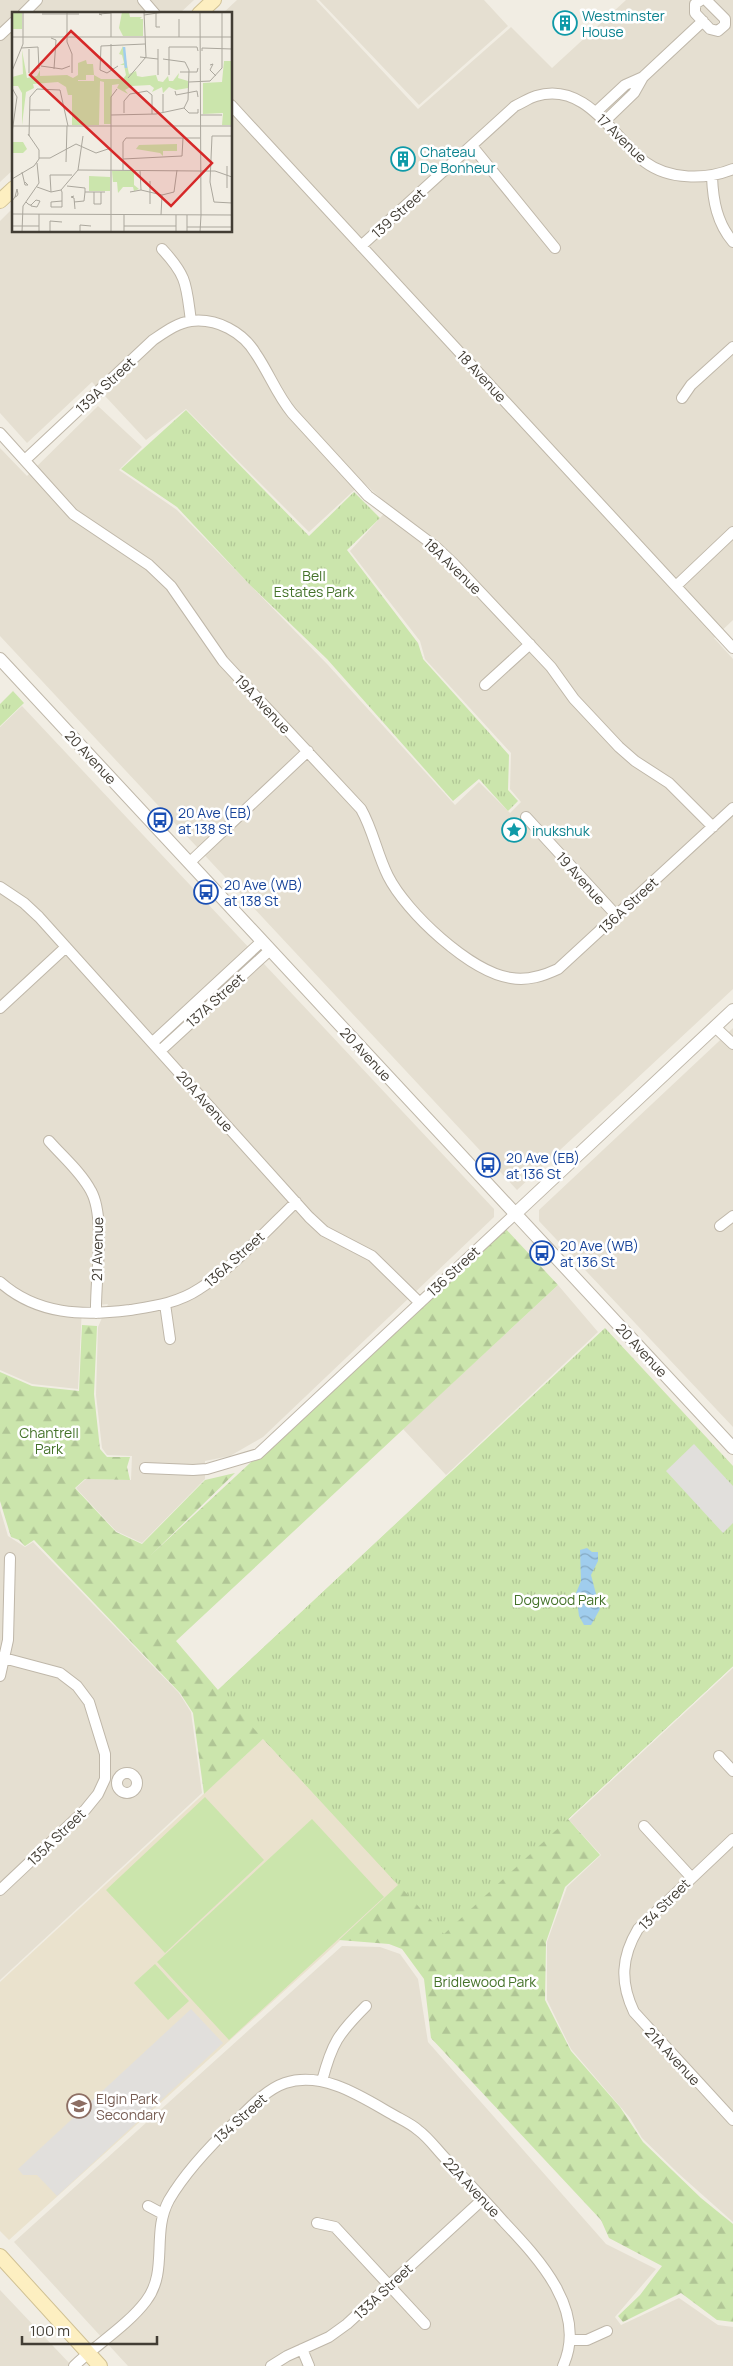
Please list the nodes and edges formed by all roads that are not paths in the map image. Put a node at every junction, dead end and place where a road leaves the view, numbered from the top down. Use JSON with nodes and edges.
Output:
{"nodes":[{"id":1,"x":37,"y":0,"type":"edge"},
{"id":2,"x":143,"y":0,"type":"edge"},
{"id":3,"x":214,"y":0,"type":"edge"},
{"id":4,"x":701,"y":0,"type":"edge"},
{"id":5,"x":706,"y":0,"type":"edge"},
{"id":6,"x":25,"y":12,"type":"edge"},
{"id":7,"x":153,"y":12,"type":"edge"},
{"id":8,"x":201,"y":12,"type":"edge"},
{"id":9,"x":703,"y":21,"type":"junction"},
{"id":10,"x":12,"y":24,"type":"edge"},
{"id":11,"x":0,"y":34,"type":"edge"},
{"id":12,"x":643,"y":77,"type":"junction"},
{"id":13,"x":554,"y":94,"type":"joint"},
{"id":14,"x":232,"y":106,"type":"edge"},
{"id":15,"x":596,"y":112,"type":"junction"},
{"id":16,"x":605,"y":121,"type":"junction"},
{"id":17,"x":472,"y":146,"type":"junction"},
{"id":18,"x":733,"y":169,"type":"edge"},
{"id":19,"x":712,"y":177,"type":"junction"},
{"id":20,"x":12,"y":190,"type":"edge"},
{"id":21,"x":0,"y":201,"type":"edge"},
{"id":22,"x":733,"y":242,"type":"edge"},
{"id":23,"x":361,"y":246,"type":"junction"},
{"id":24,"x":555,"y":248,"type":"dead end"},
{"id":25,"x":162,"y":249,"type":"dead end"},
{"id":26,"x":191,"y":321,"type":"junction"},
{"id":27,"x":733,"y":346,"type":"edge"},
{"id":28,"x":682,"y":398,"type":"dead end"},
{"id":29,"x":0,"y":433,"type":"edge"},
{"id":30,"x":25,"y":460,"type":"junction"},
{"id":31,"x":733,"y":532,"type":"edge"},
{"id":32,"x":676,"y":586,"type":"junction"},
{"id":33,"x":530,"y":644,"type":"junction"},
{"id":34,"x":733,"y":648,"type":"edge"},
{"id":35,"x":0,"y":659,"type":"edge"},
{"id":36,"x":485,"y":685,"type":"dead end"},
{"id":37,"x":308,"y":751,"type":"junction"},
{"id":38,"x":733,"y":808,"type":"edge"},
{"id":39,"x":526,"y":817,"type":"dead end"},
{"id":40,"x":713,"y":826,"type":"junction"},
{"id":41,"x":189,"y":863,"type":"junction"},
{"id":42,"x":0,"y":887,"type":"edge"},
{"id":43,"x":617,"y":916,"type":"junction"},
{"id":44,"x":266,"y":946,"type":"junction"},
{"id":45,"x":66,"y":947,"type":"junction"},
{"id":46,"x":512,"y":978,"type":"joint"},
{"id":47,"x":198,"y":1001,"type":"junction"},
{"id":48,"x":0,"y":1008,"type":"edge"},
{"id":49,"x":206,"y":1009,"type":"junction"},
{"id":50,"x":733,"y":1010,"type":"edge"},
{"id":51,"x":715,"y":1027,"type":"junction"},
{"id":52,"x":153,"y":1042,"type":"junction"},
{"id":53,"x":733,"y":1044,"type":"edge"},
{"id":54,"x":160,"y":1051,"type":"junction"},
{"id":55,"x":49,"y":1141,"type":"dead end"},
{"id":56,"x":296,"y":1202,"type":"junction"},
{"id":57,"x":515,"y":1214,"type":"junction"},
{"id":58,"x":733,"y":1216,"type":"edge"},
{"id":59,"x":720,"y":1226,"type":"dead end"},
{"id":60,"x":0,"y":1282,"type":"edge"},
{"id":61,"x":419,"y":1302,"type":"junction"},
{"id":62,"x":165,"y":1304,"type":"junction"},
{"id":63,"x":96,"y":1313,"type":"junction"},
{"id":64,"x":170,"y":1339,"type":"dead end"},
{"id":65,"x":733,"y":1448,"type":"edge"},
{"id":66,"x":145,"y":1468,"type":"dead end"},
{"id":67,"x":10,"y":1558,"type":"dead end"},
{"id":68,"x":2,"y":1657,"type":"edge"},
{"id":69,"x":0,"y":1676,"type":"edge"},
{"id":70,"x":719,"y":1756,"type":"dead end"},
{"id":71,"x":733,"y":1771,"type":"edge"},
{"id":72,"x":105,"y":1779,"type":"junction"},
{"id":73,"x":118,"y":1782,"type":"dead end"},
{"id":74,"x":644,"y":1826,"type":"dead end"},
{"id":75,"x":733,"y":1839,"type":"edge"},
{"id":76,"x":691,"y":1877,"type":"junction"},
{"id":77,"x":0,"y":1890,"type":"edge"},
{"id":78,"x":624,"y":1985,"type":"joint"},
{"id":79,"x":366,"y":2006,"type":"dead end"},
{"id":80,"x":322,"y":2081,"type":"junction"},
{"id":81,"x":733,"y":2120,"type":"edge"},
{"id":82,"x":483,"y":2198,"type":"junction"},
{"id":83,"x":148,"y":2206,"type":"dead end"},
{"id":84,"x":164,"y":2214,"type":"junction"},
{"id":85,"x":318,"y":2223,"type":"dead end"},
{"id":86,"x":0,"y":2256,"type":"edge"},
{"id":87,"x":388,"y":2285,"type":"junction"},
{"id":88,"x":425,"y":2324,"type":"dead end"},
{"id":89,"x":607,"y":2331,"type":"dead end"},
{"id":90,"x":570,"y":2340,"type":"junction"},
{"id":91,"x":302,"y":2348,"type":"junction"},
{"id":92,"x":88,"y":2353,"type":"junction"},
{"id":93,"x":74,"y":2366,"type":"edge"},
{"id":94,"x":100,"y":2366,"type":"edge"},
{"id":95,"x":271,"y":2366,"type":"edge"},
{"id":96,"x":309,"y":2366,"type":"edge"},
{"id":97,"x":562,"y":2366,"type":"edge"}],
"edges":[{"from":1,"to":6,"type":"street"},
{"from":2,"to":7,"type":"street"},
{"from":3,"to":8,"type":"main road"},
{"from":4,"to":9,"type":"street"},
{"from":5,"to":9,"type":"street"},
{"from":9,"to":12,"type":"street"},
{"from":10,"to":11,"type":"street"},
{"from":12,"to":15,"type":"street"},
{"from":12,"to":16,"type":"street"},
{"from":13,"to":15,"type":"street","name":"17 Avenue"},
{"from":13,"to":17,"type":"street","name":"139 Street"},
{"from":14,"to":23,"type":"street","name":"18 Avenue"},
{"from":15,"to":16,"type":"street","name":"17 Avenue"},
{"from":16,"to":19,"type":"street","name":"17 Avenue"},
{"from":17,"to":23,"type":"street","name":"139 Street"},
{"from":17,"to":24,"type":"street"},
{"from":18,"to":19,"type":"street"},
{"from":19,"to":22,"type":"street"},
{"from":20,"to":21,"type":"main road"},
{"from":23,"to":32,"type":"street","name":"18 Avenue"},
{"from":25,"to":26,"type":"street"},
{"from":26,"to":30,"type":"street","name":"139A Street"},
{"from":26,"to":33,"type":"street","name":"18A Avenue"},
{"from":27,"to":28,"type":"street"},
{"from":29,"to":30,"type":"street","name":"19A Avenue"},
{"from":30,"to":37,"type":"street","name":"19A Avenue"},
{"from":31,"to":32,"type":"street"},
{"from":32,"to":34,"type":"street","name":"18 Avenue"},
{"from":33,"to":36,"type":"street"},
{"from":33,"to":40,"type":"street","name":"18A Avenue"},
{"from":35,"to":41,"type":"street","name":"20 Avenue"},
{"from":37,"to":41,"type":"street"},
{"from":37,"to":46,"type":"street","name":"19A Avenue"},
{"from":38,"to":40,"type":"street","name":"136A Street"},
{"from":39,"to":43,"type":"street","name":"19 Avenue"},
{"from":40,"to":43,"type":"street","name":"136A Street"},
{"from":41,"to":44,"type":"street","name":"20 Avenue"},
{"from":42,"to":45,"type":"street","name":"20A Avenue"},
{"from":43,"to":46,"type":"street","name":"136A Street"},
{"from":44,"to":47,"type":"street","name":"137A Street"},
{"from":44,"to":49,"type":"street","name":"137A Street"},
{"from":44,"to":57,"type":"street","name":"20 Avenue"},
{"from":45,"to":48,"type":"street"},
{"from":45,"to":52,"type":"street","name":"20A Avenue"},
{"from":47,"to":49,"type":"street"},
{"from":47,"to":52,"type":"street","name":"137A Street"},
{"from":49,"to":54,"type":"street","name":"137A Street"},
{"from":50,"to":51,"type":"street","name":"136 Street"},
{"from":51,"to":53,"type":"street"},
{"from":51,"to":57,"type":"street","name":"136 Street"},
{"from":52,"to":54,"type":"street","name":"20A Avenue"},
{"from":54,"to":56,"type":"street","name":"20A Avenue"},
{"from":55,"to":63,"type":"street","name":"21 Avenue"},
{"from":56,"to":61,"type":"street","name":"20A Avenue"},
{"from":56,"to":62,"type":"street","name":"136A Street"},
{"from":57,"to":61,"type":"street","name":"136 Street"},
{"from":57,"to":65,"type":"street","name":"20 Avenue"},
{"from":58,"to":59,"type":"street"},
{"from":60,"to":63,"type":"street"},
{"from":61,"to":66,"type":"street","name":"136 Street"},
{"from":62,"to":63,"type":"street","name":"136A Street"},
{"from":62,"to":64,"type":"street"},
{"from":67,"to":68,"type":"street"},
{"from":68,"to":69,"type":"street"},
{"from":68,"to":72,"type":"street"},
{"from":70,"to":71,"type":"street"},
{"from":72,"to":73,"type":"street"},
{"from":72,"to":77,"type":"street","name":"135A Street"},
{"from":74,"to":76,"type":"street"},
{"from":75,"to":76,"type":"street","name":"134 Street"},
{"from":76,"to":78,"type":"street","name":"134 Street"},
{"from":78,"to":81,"type":"street","name":"21A Avenue"},
{"from":79,"to":80,"type":"street"},
{"from":80,"to":82,"type":"street","name":"22A Avenue"},
{"from":80,"to":84,"type":"street","name":"134 Street"},
{"from":82,"to":87,"type":"street","name":"133A Street"},
{"from":82,"to":90,"type":"street","name":"22A Avenue"},
{"from":83,"to":84,"type":"street"},
{"from":84,"to":92,"type":"street","name":"134 Street"},
{"from":85,"to":87,"type":"street"},
{"from":86,"to":92,"type":"main road"},
{"from":87,"to":88,"type":"street"},
{"from":87,"to":91,"type":"street","name":"133A Street"},
{"from":89,"to":90,"type":"street"},
{"from":90,"to":97,"type":"street"},
{"from":91,"to":95,"type":"street","name":"133A Street"},
{"from":91,"to":96,"type":"street"},
{"from":92,"to":93,"type":"street","name":"134 Street"},
{"from":92,"to":94,"type":"main road"}]}
